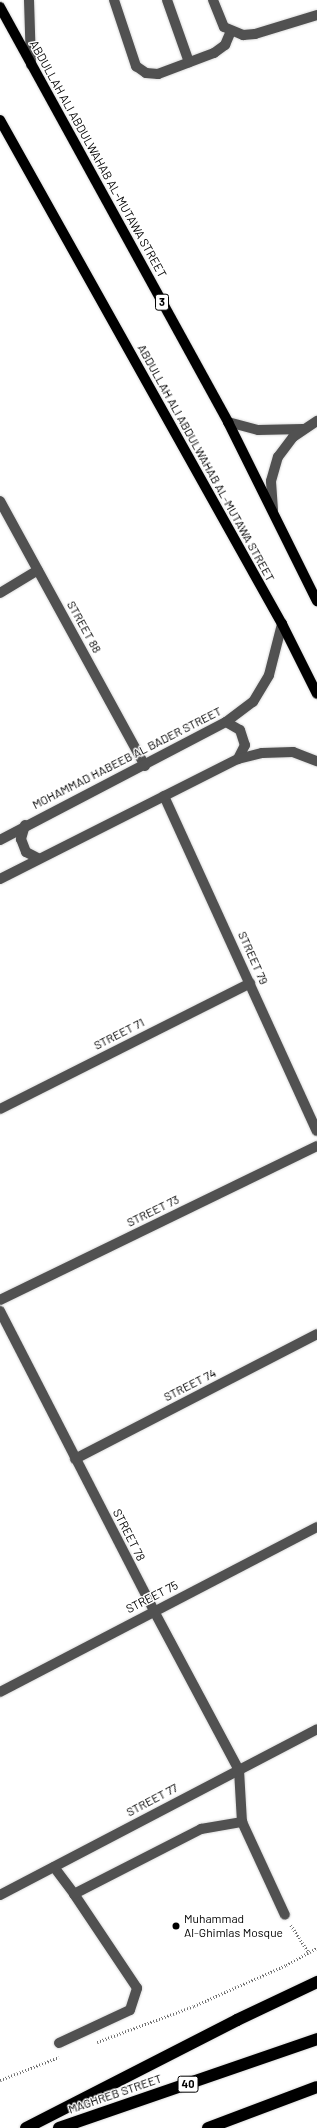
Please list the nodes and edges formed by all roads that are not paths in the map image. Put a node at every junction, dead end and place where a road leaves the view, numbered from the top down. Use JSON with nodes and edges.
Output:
{"nodes":[{"id":1,"x":29,"y":0,"type":"edge"},
{"id":2,"x":114,"y":0,"type":"edge"},
{"id":3,"x":167,"y":0,"type":"edge"},
{"id":4,"x":213,"y":0,"type":"edge"},
{"id":5,"x":0,"y":7,"type":"edge"},
{"id":6,"x":317,"y":15,"type":"edge"},
{"id":7,"x":231,"y":32,"type":"junction"},
{"id":8,"x":189,"y":62,"type":"junction"},
{"id":9,"x":31,"y":67,"type":"junction"},
{"id":10,"x":0,"y":120,"type":"edge"},
{"id":11,"x":317,"y":421,"type":"edge"},
{"id":12,"x":228,"y":422,"type":"junction"},
{"id":13,"x":303,"y":429,"type":"junction"},
{"id":14,"x":0,"y":501,"type":"edge"},
{"id":15,"x":276,"y":519,"type":"junction"},
{"id":16,"x":38,"y":570,"type":"junction"},
{"id":17,"x":0,"y":592,"type":"edge"},
{"id":18,"x":317,"y":601,"type":"edge"},
{"id":19,"x":282,"y":624,"type":"junction"},
{"id":20,"x":317,"y":694,"type":"edge"},
{"id":21,"x":226,"y":722,"type":"junction"},
{"id":22,"x":238,"y":759,"type":"junction"},
{"id":23,"x":317,"y":761,"type":"edge"},
{"id":24,"x":145,"y":766,"type":"junction"},
{"id":25,"x":164,"y":796,"type":"junction"},
{"id":26,"x":25,"y":826,"type":"junction"},
{"id":27,"x":0,"y":840,"type":"edge"},
{"id":28,"x":38,"y":858,"type":"junction"},
{"id":29,"x":0,"y":879,"type":"edge"},
{"id":30,"x":250,"y":983,"type":"junction"},
{"id":31,"x":0,"y":1108,"type":"edge"},
{"id":32,"x":317,"y":1131,"type":"edge"},
{"id":33,"x":317,"y":1146,"type":"edge"},
{"id":34,"x":0,"y":1300,"type":"edge"},
{"id":35,"x":0,"y":1311,"type":"edge"},
{"id":36,"x":317,"y":1334,"type":"edge"},
{"id":37,"x":75,"y":1459,"type":"junction"},
{"id":38,"x":317,"y":1527,"type":"edge"},
{"id":39,"x":154,"y":1611,"type":"junction"},
{"id":40,"x":0,"y":1692,"type":"edge"},
{"id":41,"x":317,"y":1729,"type":"edge"},
{"id":42,"x":239,"y":1770,"type":"junction"},
{"id":43,"x":242,"y":1822,"type":"junction"},
{"id":44,"x":54,"y":1867,"type":"junction"},
{"id":45,"x":74,"y":1894,"type":"junction"},
{"id":46,"x":0,"y":1895,"type":"edge"},
{"id":47,"x":285,"y":1915,"type":"road end"},
{"id":48,"x":317,"y":1982,"type":"edge"},
{"id":49,"x":317,"y":2039,"type":"edge"},
{"id":50,"x":59,"y":2043,"type":"dead end"},
{"id":51,"x":317,"y":2087,"type":"edge"},
{"id":52,"x":26,"y":2128,"type":"edge"},
{"id":53,"x":59,"y":2128,"type":"edge"},
{"id":54,"x":208,"y":2128,"type":"edge"}],
"edges":[{"from":1,"to":9,"type":"street"},
{"from":2,"to":8,"type":"street"},
{"from":3,"to":8,"type":"street"},
{"from":4,"to":7,"type":"street"},
{"from":5,"to":9,"type":"main road","name":"ABDULLAH ALI ABDULWAHAB AL-MUTAWA STREET","number":"3"},
{"from":6,"to":7,"type":"street"},
{"from":7,"to":8,"type":"street"},
{"from":9,"to":12,"type":"main road","name":"ABDULLAH ALI ABDULWAHAB AL-MUTAWA STREET","number":"3"},
{"from":10,"to":19,"type":"main road","name":"ABDULLAH ALI ABDULWAHAB AL-MUTAWA STREET"},
{"from":11,"to":13,"type":"street"},
{"from":12,"to":13,"type":"street"},
{"from":12,"to":15,"type":"main road","name":"ABDULLAH ALI ABDULWAHAB AL-MUTAWA STREET","number":"3"},
{"from":13,"to":15,"type":"street"},
{"from":14,"to":16,"type":"street","name":"STREET 88"},
{"from":15,"to":18,"type":"main road","name":"ABDULLAH ALI ABDULWAHAB AL-MUTAWA STREET","number":"3"},
{"from":16,"to":17,"type":"street"},
{"from":16,"to":24,"type":"street","name":"STREET 88"},
{"from":19,"to":20,"type":"main road","name":"ABDULLAH ALI ABDULWAHAB AL-MUTAWA STREET"},
{"from":19,"to":21,"type":"street","name":"MOHAMMAD HABEEB AL BADER STREET"},
{"from":21,"to":22,"type":"street"},
{"from":21,"to":24,"type":"street","name":"MOHAMMAD HABEEB AL BADER STREET"},
{"from":22,"to":23,"type":"street"},
{"from":22,"to":25,"type":"street"},
{"from":24,"to":26,"type":"street","name":"MOHAMMAD HABEEB AL BADER STREET"},
{"from":25,"to":28,"type":"street"},
{"from":25,"to":30,"type":"street","name":"STREET 79"},
{"from":26,"to":27,"type":"street","name":"MOHAMMAD HABEEB AL BADER STREET"},
{"from":26,"to":28,"type":"street"},
{"from":28,"to":29,"type":"street"},
{"from":30,"to":31,"type":"street","name":"STREET 71"},
{"from":30,"to":32,"type":"street","name":"STREET 79"},
{"from":33,"to":34,"type":"street","name":"STREET 73"},
{"from":35,"to":37,"type":"street","name":"STREET 78"},
{"from":36,"to":37,"type":"street","name":"STREET 74"},
{"from":37,"to":39,"type":"street","name":"STREET 78"},
{"from":38,"to":39,"type":"street","name":"STREET 75"},
{"from":39,"to":40,"type":"street","name":"STREET 75"},
{"from":39,"to":42,"type":"street","name":"STREET 78"},
{"from":41,"to":42,"type":"street","name":"STREET 77"},
{"from":42,"to":43,"type":"street"},
{"from":42,"to":44,"type":"street","name":"STREET 77"},
{"from":43,"to":45,"type":"street"},
{"from":43,"to":47,"type":"street"},
{"from":44,"to":45,"type":"street"},
{"from":44,"to":46,"type":"street","name":"STREET 77"},
{"from":45,"to":50,"type":"street"},
{"from":48,"to":52,"type":"highway"},
{"from":49,"to":53,"type":"highway","name":"MAGHREB STREET","number":"40"},
{"from":51,"to":54,"type":"highway"}]}
